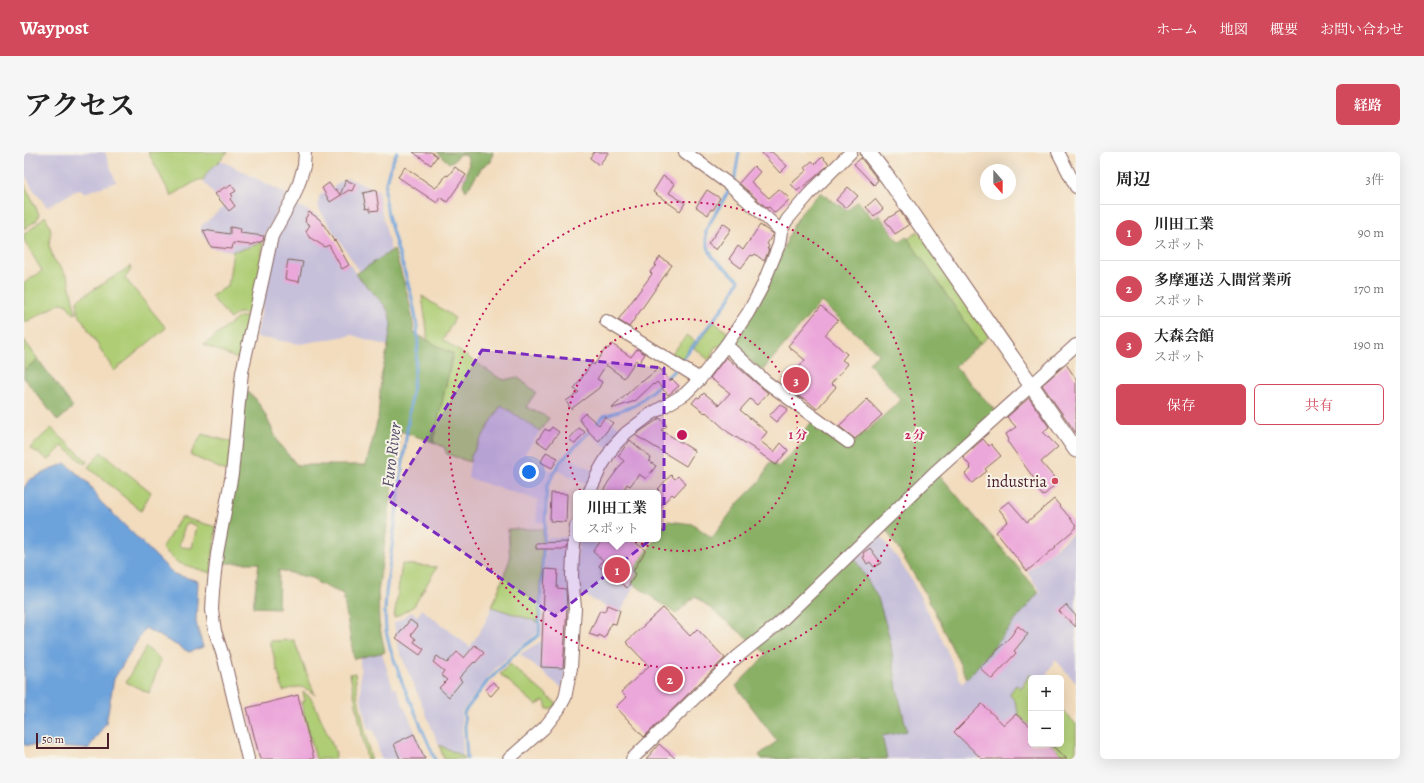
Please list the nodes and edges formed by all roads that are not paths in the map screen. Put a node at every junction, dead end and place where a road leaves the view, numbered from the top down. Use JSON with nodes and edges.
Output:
{"nodes":[{"id":1,"x":305,"y":152,"type":"edge"},
{"id":2,"x":685,"y":152,"type":"edge"},
{"id":3,"x":851,"y":152,"type":"edge"},
{"id":4,"x":868,"y":152,"type":"edge"},
{"id":5,"x":1063,"y":154,"type":"edge"},
{"id":6,"x":1076,"y":188,"type":"edge"},
{"id":7,"x":781,"y":231,"type":"junction"},
{"id":8,"x":606,"y":321,"type":"dead end"},
{"id":9,"x":726,"y":345,"type":"junction"},
{"id":10,"x":1076,"y":345,"type":"edge"},
{"id":11,"x":700,"y":379,"type":"junction"},
{"id":12,"x":1031,"y":386,"type":"junction"},
{"id":13,"x":848,"y":442,"type":"dead end"},
{"id":14,"x":1076,"y":450,"type":"edge"},
{"id":15,"x":590,"y":490,"type":"edge"},
{"id":16,"x":574,"y":542,"type":"edge"},
{"id":17,"x":248,"y":759,"type":"edge"},
{"id":18,"x":509,"y":759,"type":"edge"},
{"id":19,"x":632,"y":759,"type":"edge"}],
"edges":[{"from":1,"to":17,"type":"street"},
{"from":2,"to":7,"type":"street"},
{"from":3,"to":7,"type":"street"},
{"from":4,"to":12,"type":"street"},
{"from":5,"to":6,"type":"street"},
{"from":7,"to":9,"type":"street"},
{"from":8,"to":11,"type":"street"},
{"from":9,"to":11,"type":"street"},
{"from":9,"to":13,"type":"street"},
{"from":10,"to":12,"type":"street"},
{"from":11,"to":15,"type":"street"},
{"from":12,"to":14,"type":"street"},
{"from":12,"to":19,"type":"street"},
{"from":16,"to":18,"type":"street"}]}
